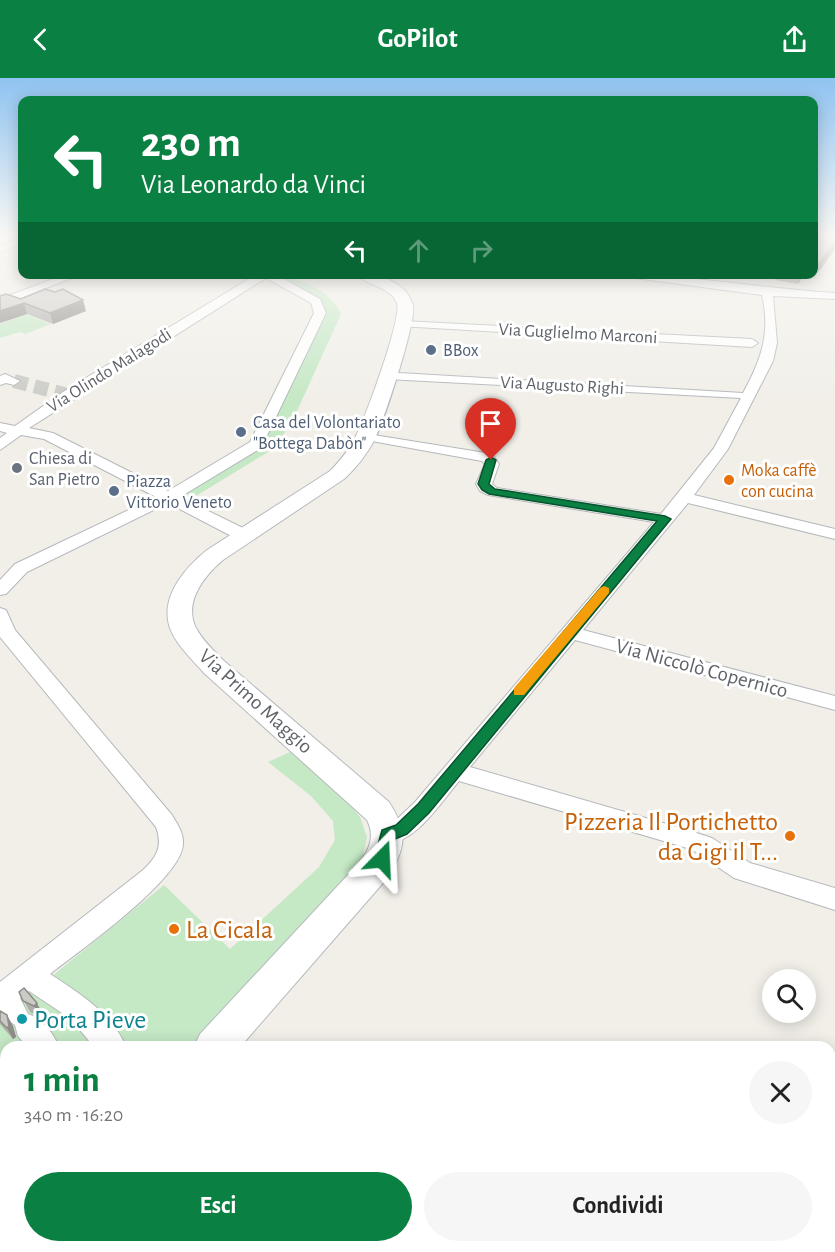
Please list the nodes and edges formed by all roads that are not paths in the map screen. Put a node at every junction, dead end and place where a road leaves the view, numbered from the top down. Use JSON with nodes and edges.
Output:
{"nodes":[{"id":1,"x":764,"y":289,"type":"edge"},
{"id":2,"x":35,"y":290,"type":"edge"},
{"id":3,"x":239,"y":290,"type":"edge"},
{"id":4,"x":295,"y":290,"type":"edge"},
{"id":5,"x":393,"y":290,"type":"edge"},
{"id":6,"x":772,"y":290,"type":"edge"},
{"id":7,"x":835,"y":296,"type":"edge"},
{"id":8,"x":0,"y":303,"type":"edge"},
{"id":9,"x":403,"y":324,"type":"junction"},
{"id":10,"x":752,"y":343,"type":"dead end"},
{"id":11,"x":387,"y":375,"type":"junction"},
{"id":12,"x":738,"y":395,"type":"dead end"},
{"id":13,"x":0,"y":427,"type":"edge"},
{"id":14,"x":17,"y":432,"type":"junction"},
{"id":15,"x":366,"y":436,"type":"junction"},
{"id":16,"x":0,"y":446,"type":"edge"},
{"id":17,"x":168,"y":497,"type":"junction"},
{"id":18,"x":684,"y":497,"type":"junction"},
{"id":19,"x":665,"y":519,"type":"junction"},
{"id":20,"x":835,"y":534,"type":"edge"},
{"id":21,"x":245,"y":536,"type":"junction"},
{"id":22,"x":0,"y":590,"type":"edge"},
{"id":23,"x":0,"y":614,"type":"edge"},
{"id":24,"x":568,"y":632,"type":"junction"},
{"id":25,"x":835,"y":703,"type":"edge"},
{"id":26,"x":454,"y":771,"type":"junction"},
{"id":27,"x":388,"y":835,"type":"junction"},
{"id":28,"x":835,"y":899,"type":"edge"},
{"id":29,"x":29,"y":976,"type":"junction"},
{"id":30,"x":15,"y":1013,"type":"edge"},
{"id":31,"x":107,"y":1041,"type":"edge"},
{"id":32,"x":219,"y":1041,"type":"edge"}],
"edges":[{"from":1,"to":18,"type":"street"},
{"from":2,"to":8,"type":"street"},
{"from":3,"to":14,"type":"street","name":"Via Olindo Malagodi"},
{"from":4,"to":17,"type":"street"},
{"from":5,"to":9,"type":"main road","name":"Via Primo Maggio"},
{"from":6,"to":7,"type":"street"},
{"from":9,"to":10,"type":"street","name":"Via Guglielmo Marconi"},
{"from":9,"to":11,"type":"main road","name":"Via Primo Maggio"},
{"from":11,"to":12,"type":"street","name":"Via Augusto Righi"},
{"from":11,"to":15,"type":"main road","name":"Via Primo Maggio"},
{"from":13,"to":14,"type":"street"},
{"from":14,"to":16,"type":"street","name":"Via Olindo Malagodi"},
{"from":14,"to":17,"type":"street"},
{"from":15,"to":19,"type":"street"},
{"from":15,"to":21,"type":"main road","name":"Via Primo Maggio"},
{"from":17,"to":21,"type":"street"},
{"from":17,"to":22,"type":"street"},
{"from":18,"to":19,"type":"street"},
{"from":18,"to":20,"type":"street"},
{"from":19,"to":24,"type":"street"},
{"from":21,"to":27,"type":"main road","name":"Via Primo Maggio"},
{"from":23,"to":29,"type":"street"},
{"from":24,"to":25,"type":"street","name":"Via Niccolò Copernico"},
{"from":24,"to":26,"type":"street"},
{"from":26,"to":27,"type":"street"},
{"from":26,"to":28,"type":"street"},
{"from":27,"to":32,"type":"main road"},
{"from":29,"to":30,"type":"street"},
{"from":29,"to":31,"type":"street"}]}
